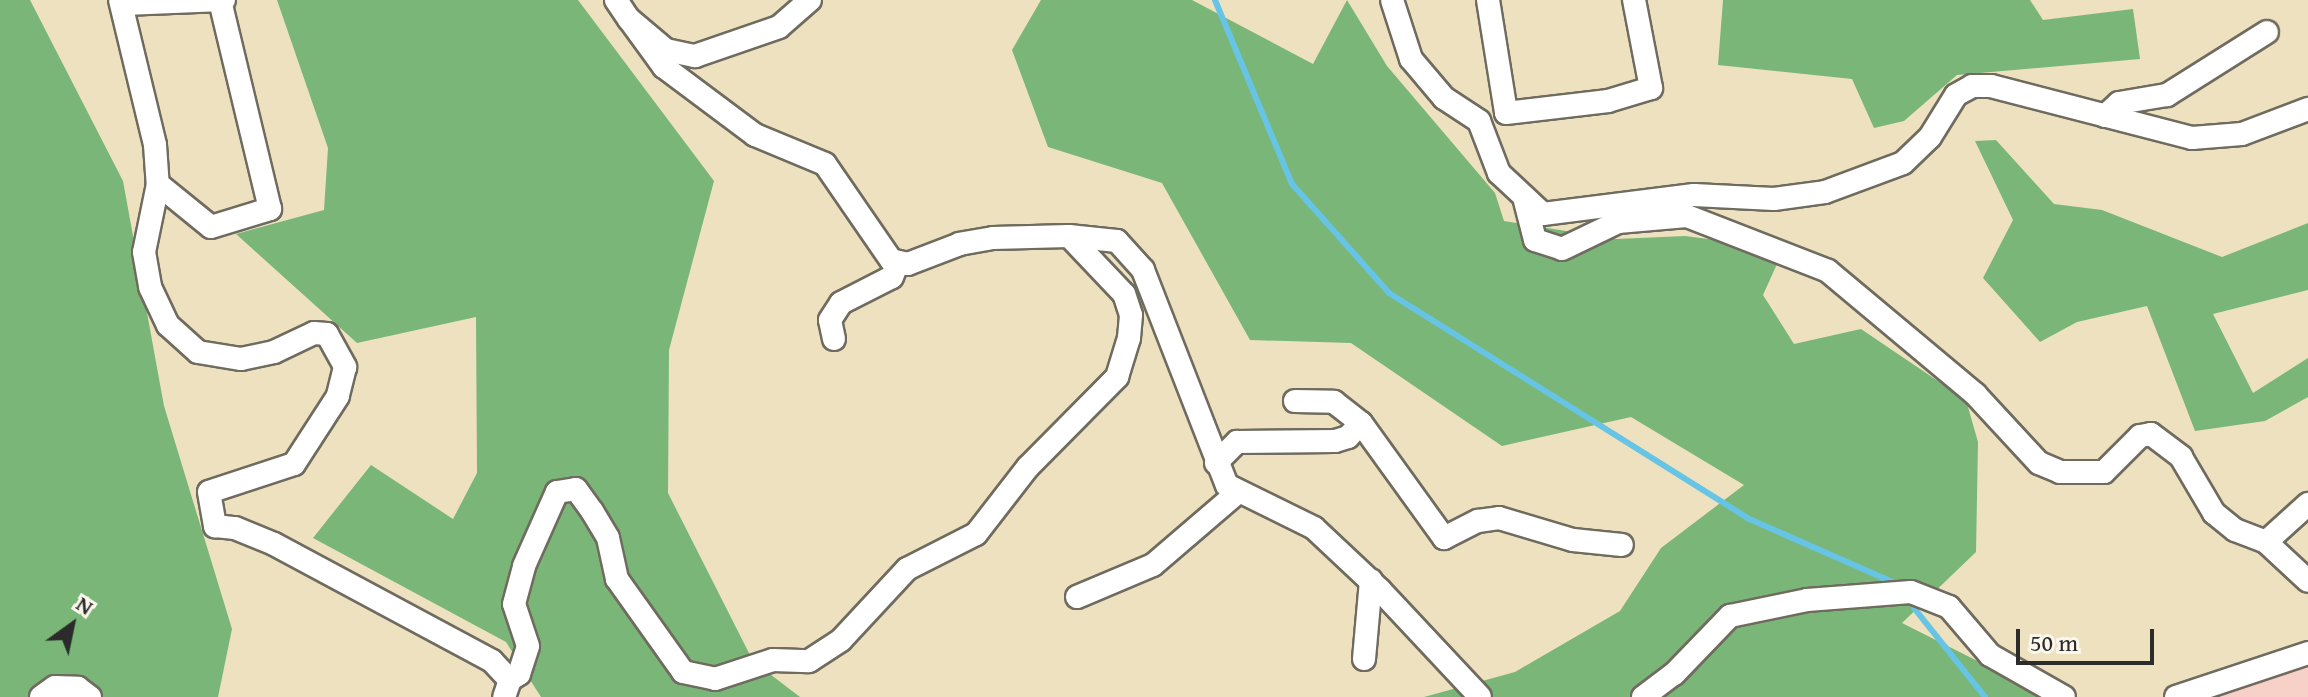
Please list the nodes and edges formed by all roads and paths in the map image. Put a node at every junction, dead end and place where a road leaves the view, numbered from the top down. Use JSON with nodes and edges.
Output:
{"nodes":[{"id":1,"x":616,"y":0,"type":"edge"},
{"id":2,"x":810,"y":0,"type":"edge"},
{"id":3,"x":1392,"y":0,"type":"edge"},
{"id":4,"x":1488,"y":0,"type":"edge"},
{"id":5,"x":1634,"y":0,"type":"edge"},
{"id":6,"x":222,"y":1,"type":"edge"},
{"id":7,"x":122,"y":2,"type":"edge"},
{"id":8,"x":629,"y":19,"type":"junction"},
{"id":9,"x":2267,"y":32,"type":"dead end"},
{"id":10,"x":2308,"y":109,"type":"edge"},
{"id":11,"x":2105,"y":116,"type":"junction"},
{"id":12,"x":158,"y":184,"type":"junction"},
{"id":13,"x":1525,"y":201,"type":"junction"},
{"id":14,"x":1069,"y":236,"type":"junction"},
{"id":15,"x":898,"y":262,"type":"junction"},
{"id":16,"x":834,"y":339,"type":"dead end"},
{"id":17,"x":1295,"y":401,"type":"dead end"},
{"id":18,"x":1361,"y":423,"type":"junction"},
{"id":19,"x":1216,"y":463,"type":"junction"},
{"id":20,"x":1237,"y":493,"type":"junction"},
{"id":21,"x":2308,"y":504,"type":"edge"},
{"id":22,"x":2266,"y":542,"type":"junction"},
{"id":23,"x":1622,"y":545,"type":"dead end"},
{"id":24,"x":1371,"y":580,"type":"junction"},
{"id":25,"x":2308,"y":581,"type":"edge"},
{"id":26,"x":1077,"y":597,"type":"dead end"},
{"id":27,"x":2308,"y":653,"type":"edge"},
{"id":28,"x":1364,"y":659,"type":"dead end"},
{"id":29,"x":507,"y":688,"type":"edge"},
{"id":30,"x":2212,"y":690,"type":"edge"},
{"id":31,"x":41,"y":697,"type":"edge"},
{"id":32,"x":90,"y":697,"type":"edge"},
{"id":33,"x":1480,"y":697,"type":"edge"},
{"id":34,"x":1643,"y":697,"type":"edge"},
{"id":35,"x":2064,"y":697,"type":"edge"},
{"id":36,"x":2176,"y":697,"type":"edge"}],
"edges":[{"from":1,"to":8,"type":"street"},
{"from":2,"to":8,"type":"street"},
{"from":3,"to":13,"type":"street"},
{"from":4,"to":5,"type":"street"},
{"from":6,"to":7,"type":"street"},
{"from":6,"to":12,"type":"street"},
{"from":7,"to":12,"type":"street"},
{"from":8,"to":15,"type":"street"},
{"from":9,"to":11,"type":"street"},
{"from":10,"to":11,"type":"street"},
{"from":11,"to":13,"type":"street"},
{"from":12,"to":29,"type":"street"},
{"from":13,"to":22,"type":"street"},
{"from":14,"to":15,"type":"street"},
{"from":14,"to":19,"type":"street"},
{"from":14,"to":29,"type":"street"},
{"from":15,"to":16,"type":"street"},
{"from":17,"to":18,"type":"street"},
{"from":18,"to":19,"type":"street"},
{"from":18,"to":23,"type":"street"},
{"from":19,"to":20,"type":"street"},
{"from":20,"to":24,"type":"street"},
{"from":20,"to":26,"type":"street"},
{"from":21,"to":22,"type":"street"},
{"from":22,"to":25,"type":"street"},
{"from":24,"to":28,"type":"street"},
{"from":24,"to":33,"type":"street"},
{"from":27,"to":30,"type":"street"},
{"from":30,"to":36,"type":"street"},
{"from":31,"to":32,"type":"street"},
{"from":34,"to":35,"type":"street"}]}
